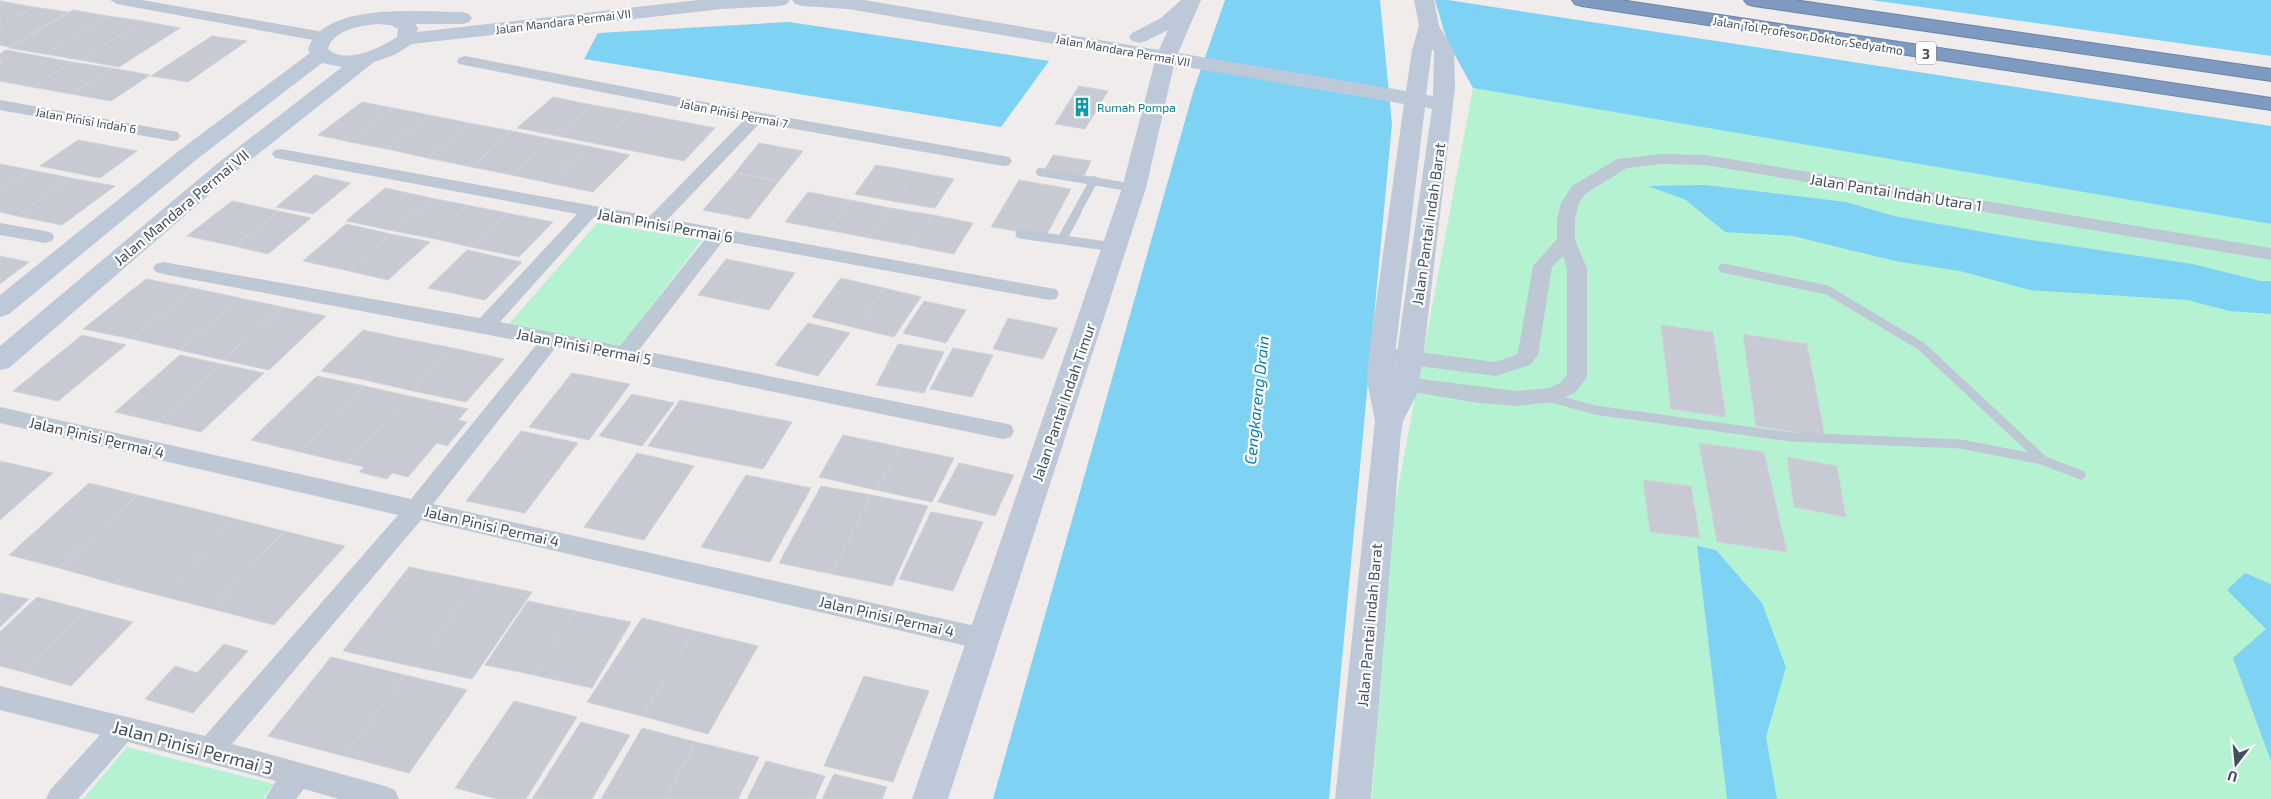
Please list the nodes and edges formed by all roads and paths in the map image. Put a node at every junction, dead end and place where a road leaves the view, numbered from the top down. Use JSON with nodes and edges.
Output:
{"nodes":[{"id":1,"x":117,"y":0,"type":"edge"},
{"id":2,"x":663,"y":0,"type":"edge"},
{"id":3,"x":780,"y":0,"type":"edge"},
{"id":4,"x":802,"y":0,"type":"edge"},
{"id":5,"x":902,"y":0,"type":"edge"},
{"id":6,"x":1424,"y":0,"type":"edge"},
{"id":7,"x":1582,"y":0,"type":"edge"},
{"id":8,"x":1666,"y":0,"type":"edge"},
{"id":9,"x":1754,"y":0,"type":"edge"},
{"id":10,"x":1858,"y":0,"type":"edge"},
{"id":11,"x":1190,"y":2,"type":"edge"},
{"id":12,"x":389,"y":18,"type":"junction"},
{"id":13,"x":1429,"y":26,"type":"junction"},
{"id":14,"x":1139,"y":37,"type":"junction"},
{"id":15,"x":406,"y":39,"type":"junction"},
{"id":16,"x":322,"y":45,"type":"junction"},
{"id":17,"x":1169,"y":50,"type":"junction"},
{"id":18,"x":2271,"y":58,"type":"edge"},
{"id":19,"x":366,"y":59,"type":"junction"},
{"id":20,"x":465,"y":61,"type":"dead end"},
{"id":21,"x":2271,"y":75,"type":"edge"},
{"id":22,"x":2271,"y":89,"type":"edge"},
{"id":23,"x":1417,"y":92,"type":"junction"},
{"id":24,"x":1444,"y":95,"type":"junction"},
{"id":25,"x":2271,"y":104,"type":"edge"},
{"id":26,"x":0,"y":105,"type":"edge"},
{"id":27,"x":756,"y":117,"type":"junction"},
{"id":28,"x":172,"y":136,"type":"dead end"},
{"id":29,"x":281,"y":154,"type":"dead end"},
{"id":30,"x":1003,"y":161,"type":"dead end"},
{"id":31,"x":1040,"y":172,"type":"dead end"},
{"id":32,"x":1094,"y":180,"type":"junction"},
{"id":33,"x":1134,"y":188,"type":"junction"},
{"id":34,"x":589,"y":212,"type":"junction"},
{"id":35,"x":654,"y":223,"type":"junction"},
{"id":36,"x":0,"y":229,"type":"edge"},
{"id":37,"x":719,"y":234,"type":"junction"},
{"id":38,"x":1020,"y":234,"type":"dead end"},
{"id":39,"x":45,"y":237,"type":"dead end"},
{"id":40,"x":1062,"y":239,"type":"junction"},
{"id":41,"x":1566,"y":240,"type":"junction"},
{"id":42,"x":1114,"y":246,"type":"junction"},
{"id":43,"x":2271,"y":254,"type":"edge"},
{"id":44,"x":163,"y":268,"type":"dead end"},
{"id":45,"x":1723,"y":268,"type":"dead end"},
{"id":46,"x":1050,"y":294,"type":"dead end"},
{"id":47,"x":0,"y":308,"type":"edge"},
{"id":48,"x":485,"y":326,"type":"junction"},
{"id":49,"x":552,"y":340,"type":"junction"},
{"id":50,"x":625,"y":354,"type":"junction"},
{"id":51,"x":1410,"y":359,"type":"junction"},
{"id":52,"x":0,"y":361,"type":"edge"},
{"id":53,"x":1390,"y":373,"type":"junction"},
{"id":54,"x":1548,"y":397,"type":"junction"},
{"id":55,"x":0,"y":415,"type":"edge"},
{"id":56,"x":1003,"y":430,"type":"dead end"},
{"id":57,"x":2042,"y":460,"type":"junction"},
{"id":58,"x":2081,"y":475,"type":"dead end"},
{"id":59,"x":417,"y":508,"type":"junction"},
{"id":60,"x":984,"y":639,"type":"junction"},
{"id":61,"x":0,"y":698,"type":"edge"},
{"id":62,"x":123,"y":728,"type":"junction"},
{"id":63,"x":210,"y":750,"type":"junction"},
{"id":64,"x":298,"y":775,"type":"junction"},
{"id":65,"x":60,"y":799,"type":"edge"},
{"id":66,"x":279,"y":799,"type":"edge"},
{"id":67,"x":386,"y":799,"type":"edge"},
{"id":68,"x":930,"y":799,"type":"edge"},
{"id":69,"x":1353,"y":799,"type":"edge"}],
"edges":[{"from":1,"to":16,"type":"street"},
{"from":2,"to":12,"type":"main road","name":"Jalan Mandara Permai VII"},
{"from":3,"to":15,"type":"main road","name":"Jalan Mandara Permai VII"},
{"from":4,"to":17,"type":"main road","name":"Jalan Mandara Permai VII"},
{"from":5,"to":14,"type":"main road","name":"Jalan Mandara Permai VII"},
{"from":6,"to":13,"type":"main road","name":"Jalan Pantai Indah Barat"},
{"from":7,"to":25,"type":"highway","name":"Jalan Tol Profesor Doktor Sedyatmo","number":"3"},
{"from":8,"to":22,"type":"highway","name":"Jalan Tol Profesor Doktor Sedyatmo","number":"3"},
{"from":9,"to":21,"type":"highway","name":"Jalan Tol Profesor Doktor Sedyatmo","number":"3"},
{"from":10,"to":18,"type":"highway"},
{"from":11,"to":14,"type":"main road","name":"Jalan Pantai Indah Timur"},
{"from":11,"to":17,"type":"main road","name":"Jalan Pantai Indah Timur"},
{"from":12,"to":15,"type":"main road"},
{"from":12,"to":16,"type":"main road","name":"Jalan Mandara Permai VII"},
{"from":13,"to":23,"type":"main road","name":"Jalan Pantai Indah Barat"},
{"from":13,"to":24,"type":"main road","name":"Jalan Pantai Indah Barat"},
{"from":14,"to":17,"type":"main road","name":"Jalan Mandara Permai VII"},
{"from":15,"to":19,"type":"main road"},
{"from":16,"to":19,"type":"main road"},
{"from":16,"to":47,"type":"main road"},
{"from":17,"to":23,"type":"main road","name":"Jalan Mandara Permai VII"},
{"from":17,"to":33,"type":"main road","name":"Jalan Pantai Indah Timur"},
{"from":19,"to":52,"type":"main road","name":"Jalan Mandara Permai VII"},
{"from":20,"to":27,"type":"street","name":"Jalan Pinisi Permai 7"},
{"from":23,"to":24,"type":"main road","name":"Jalan Mandara Permai VII"},
{"from":23,"to":53,"type":"main road","name":"Jalan Pantai Indah Barat"},
{"from":24,"to":51,"type":"main road","name":"Jalan Pantai Indah Barat"},
{"from":26,"to":28,"type":"street","name":"Jalan Pinisi Indah 6"},
{"from":27,"to":30,"type":"street","name":"Jalan Pinisi Permai 7"},
{"from":27,"to":35,"type":"street"},
{"from":29,"to":34,"type":"street","name":"Jalan Pinisi Permai 6"},
{"from":31,"to":32,"type":"lane"},
{"from":32,"to":33,"type":"lane"},
{"from":32,"to":40,"type":"lane"},
{"from":33,"to":42,"type":"main road","name":"Jalan Pantai Indah Timur"},
{"from":34,"to":35,"type":"street","name":"Jalan Pinisi Permai 6"},
{"from":34,"to":48,"type":"street"},
{"from":35,"to":37,"type":"street","name":"Jalan Pinisi Permai 6"},
{"from":36,"to":39,"type":"street"},
{"from":37,"to":46,"type":"street","name":"Jalan Pinisi Permai 6"},
{"from":37,"to":50,"type":"street"},
{"from":38,"to":40,"type":"lane"},
{"from":40,"to":42,"type":"lane"},
{"from":41,"to":43,"type":"street","name":"Jalan Pantai Indah Utara 1"},
{"from":41,"to":51,"type":"street"},
{"from":41,"to":54,"type":"street","name":"Jalan Pantai Indah Utara 1"},
{"from":42,"to":60,"type":"main road","name":"Jalan Pantai Indah Timur"},
{"from":44,"to":48,"type":"street","name":"Jalan Pinisi Permai 5"},
{"from":45,"to":57,"type":"lane"},
{"from":48,"to":49,"type":"street","name":"Jalan Pinisi Permai 5"},
{"from":49,"to":50,"type":"street","name":"Jalan Pinisi Permai 5"},
{"from":49,"to":59,"type":"street"},
{"from":50,"to":56,"type":"street","name":"Jalan Pinisi Permai 5"},
{"from":51,"to":53,"type":"main road","name":"Jalan Pantai Indah Barat"},
{"from":53,"to":54,"type":"street","name":"Jalan Pantai Indah Utara 1"},
{"from":53,"to":69,"type":"main road","name":"Jalan Pantai Indah Barat"},
{"from":54,"to":57,"type":"lane"},
{"from":55,"to":59,"type":"street","name":"Jalan Pinisi Permai 4"},
{"from":57,"to":58,"type":"lane"},
{"from":59,"to":60,"type":"street","name":"Jalan Pinisi Permai 4"},
{"from":59,"to":63,"type":"street"},
{"from":60,"to":68,"type":"main road","name":"Jalan Pantai Indah Timur"},
{"from":61,"to":62,"type":"street","name":"Jalan Pinisi Permai 3"},
{"from":62,"to":63,"type":"street","name":"Jalan Pinisi Permai 3"},
{"from":62,"to":65,"type":"street"},
{"from":63,"to":64,"type":"street","name":"Jalan Pinisi Permai 3"},
{"from":64,"to":66,"type":"street"},
{"from":64,"to":67,"type":"street","name":"Jalan Pinisi Permai 3"}]}
